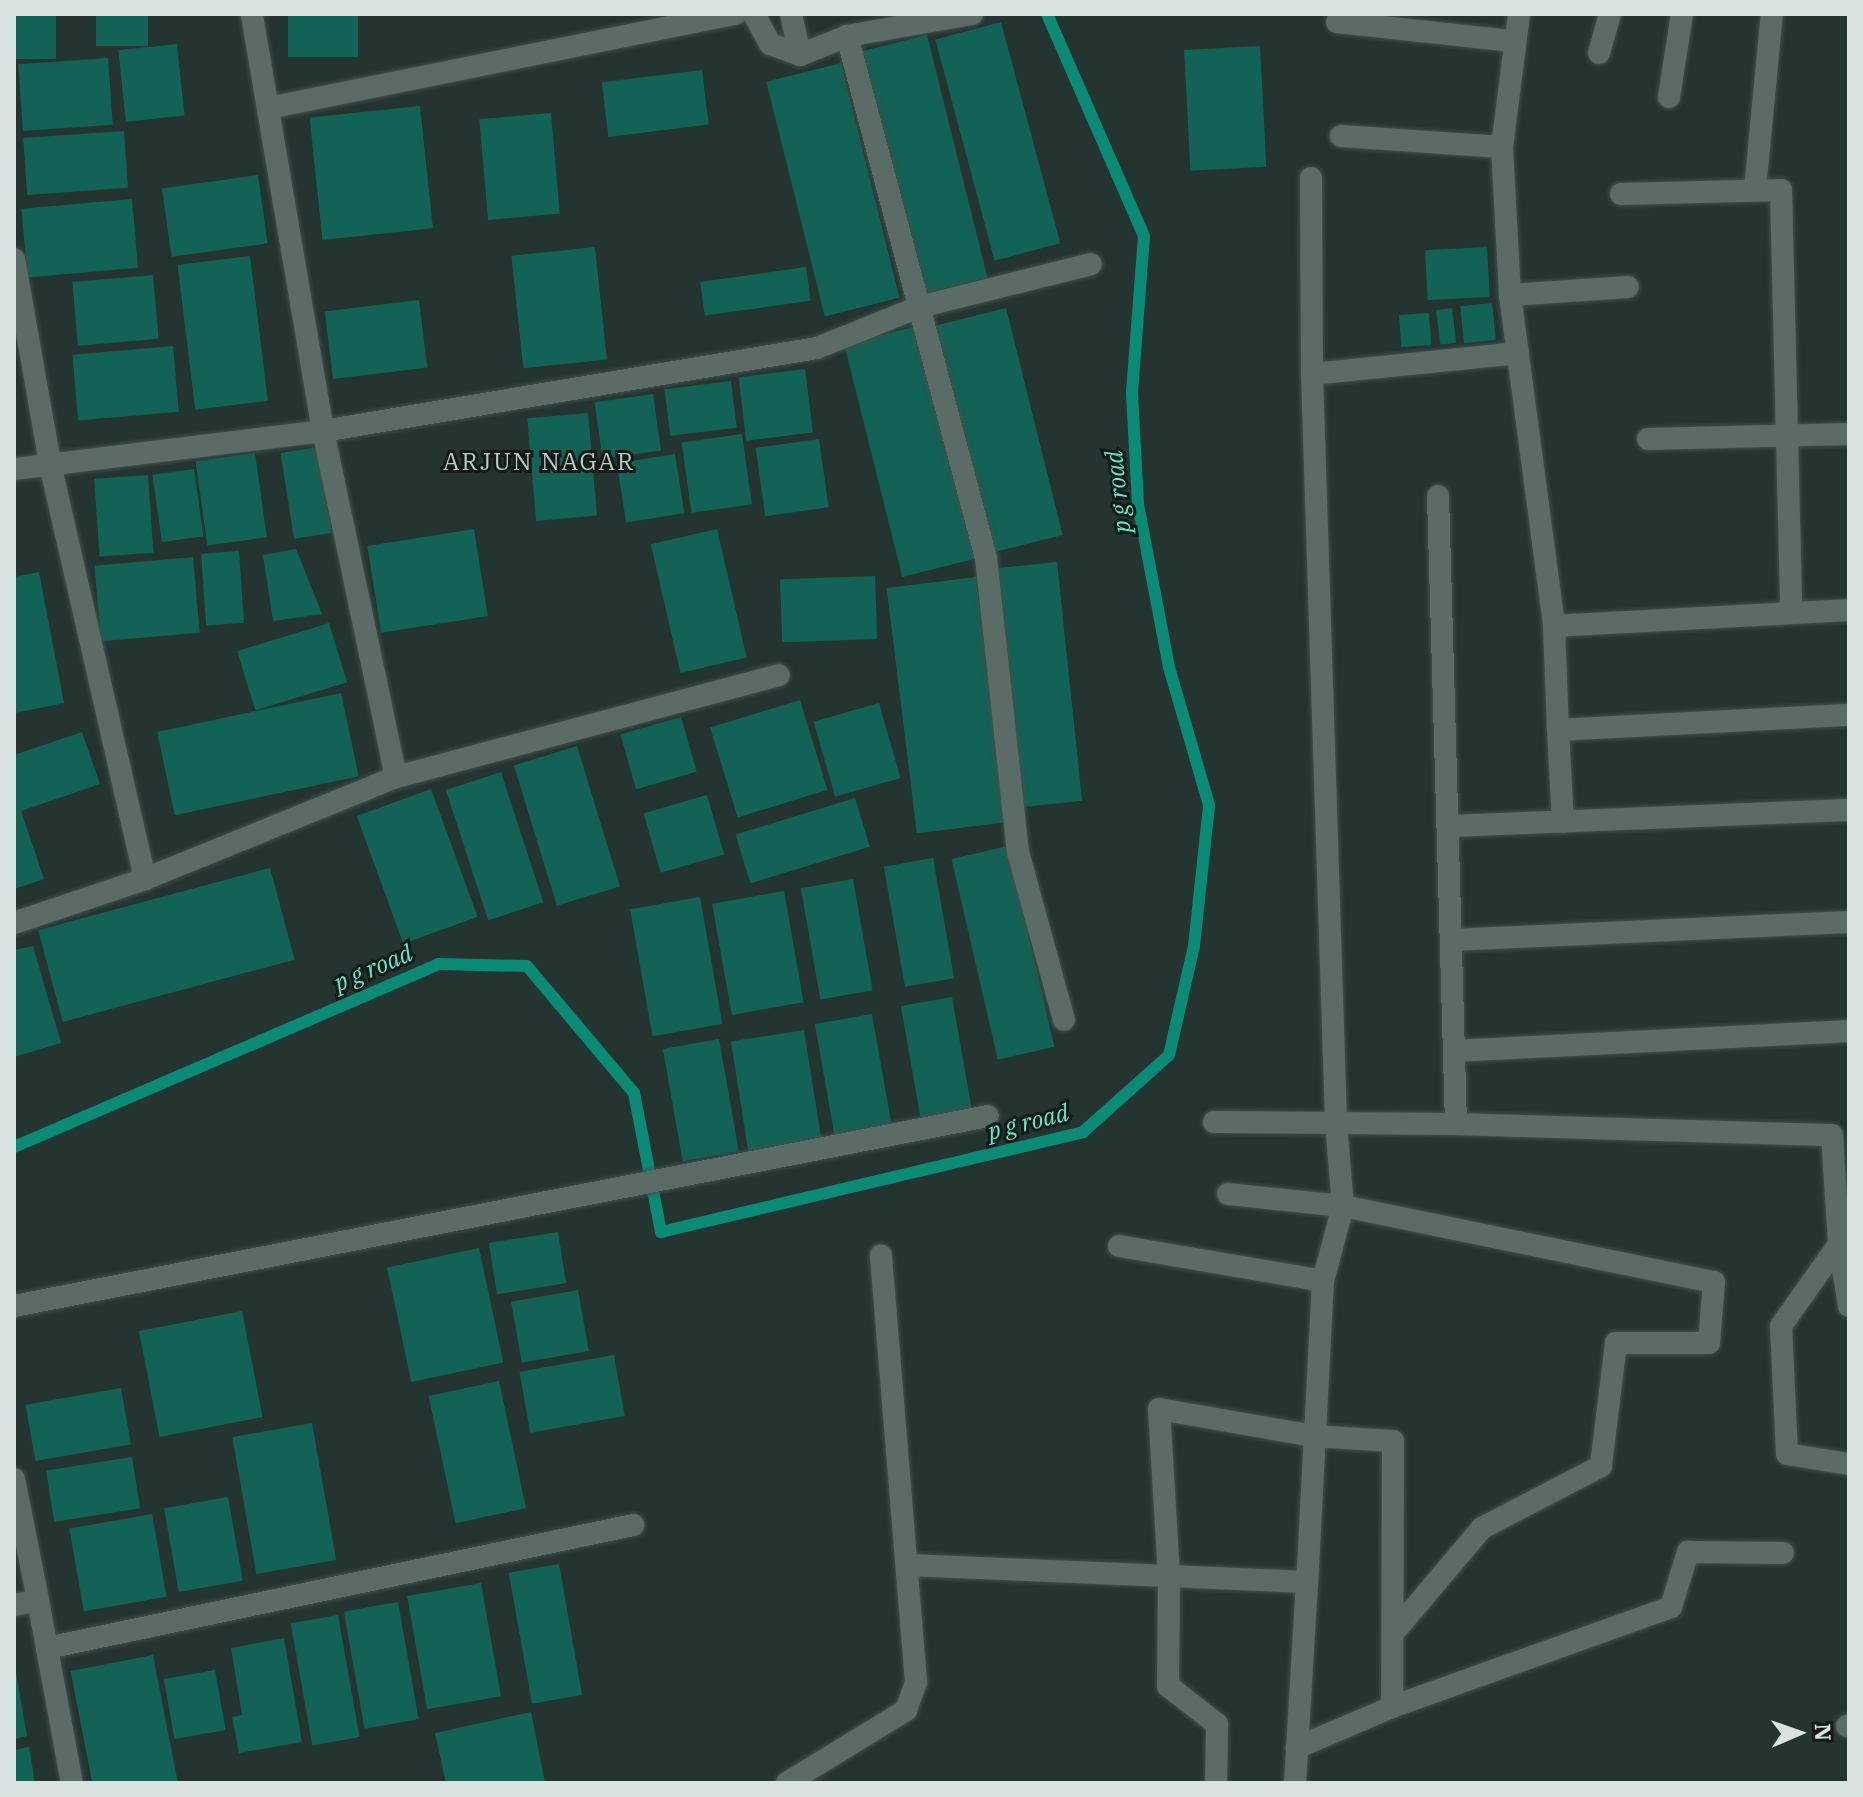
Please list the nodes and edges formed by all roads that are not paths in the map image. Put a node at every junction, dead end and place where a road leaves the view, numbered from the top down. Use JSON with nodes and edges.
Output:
{"nodes":[{"id":1,"x":252,"y":14,"type":"edge"},
{"id":2,"x":736,"y":14,"type":"edge"},
{"id":3,"x":754,"y":14,"type":"edge"},
{"id":4,"x":791,"y":14,"type":"edge"},
{"id":5,"x":972,"y":14,"type":"edge"},
{"id":6,"x":1519,"y":14,"type":"edge"},
{"id":7,"x":1610,"y":14,"type":"edge"},
{"id":8,"x":1682,"y":14,"type":"edge"},
{"id":9,"x":1772,"y":14,"type":"edge"},
{"id":10,"x":885,"y":22,"type":"edge"},
{"id":11,"x":1337,"y":22,"type":"dead end"},
{"id":12,"x":847,"y":36,"type":"junction"},
{"id":13,"x":1513,"y":41,"type":"junction"},
{"id":14,"x":1599,"y":53,"type":"dead end"},
{"id":15,"x":800,"y":55,"type":"junction"},
{"id":16,"x":1669,"y":97,"type":"dead end"},
{"id":17,"x":268,"y":108,"type":"junction"},
{"id":18,"x":1341,"y":136,"type":"dead end"},
{"id":19,"x":1502,"y":147,"type":"junction"},
{"id":20,"x":1311,"y":178,"type":"dead end"},
{"id":21,"x":1755,"y":189,"type":"junction"},
{"id":22,"x":1621,"y":194,"type":"dead end"},
{"id":23,"x":14,"y":259,"type":"edge"},
{"id":24,"x":1091,"y":264,"type":"dead end"},
{"id":25,"x":1628,"y":287,"type":"dead end"},
{"id":26,"x":1510,"y":295,"type":"junction"},
{"id":27,"x":919,"y":307,"type":"junction"},
{"id":28,"x":1518,"y":353,"type":"junction"},
{"id":29,"x":1312,"y":374,"type":"junction"},
{"id":30,"x":323,"y":431,"type":"junction"},
{"id":31,"x":1849,"y":434,"type":"edge"},
{"id":32,"x":1786,"y":436,"type":"junction"},
{"id":33,"x":1648,"y":439,"type":"dead end"},
{"id":34,"x":50,"y":464,"type":"junction"},
{"id":35,"x":14,"y":469,"type":"edge"},
{"id":36,"x":1438,"y":496,"type":"dead end"},
{"id":37,"x":1849,"y":610,"type":"edge"},
{"id":38,"x":1791,"y":613,"type":"junction"},
{"id":39,"x":1554,"y":626,"type":"junction"},
{"id":40,"x":779,"y":675,"type":"dead end"},
{"id":41,"x":1849,"y":715,"type":"edge"},
{"id":42,"x":1558,"y":730,"type":"junction"},
{"id":43,"x":396,"y":777,"type":"junction"},
{"id":44,"x":1849,"y":810,"type":"edge"},
{"id":45,"x":1563,"y":822,"type":"junction"},
{"id":46,"x":1449,"y":826,"type":"junction"},
{"id":47,"x":145,"y":879,"type":"junction"},
{"id":48,"x":1849,"y":922,"type":"edge"},
{"id":49,"x":14,"y":923,"type":"edge"},
{"id":50,"x":1451,"y":940,"type":"junction"},
{"id":51,"x":1064,"y":1020,"type":"dead end"},
{"id":52,"x":1849,"y":1031,"type":"edge"},
{"id":53,"x":1454,"y":1051,"type":"junction"},
{"id":54,"x":988,"y":1116,"type":"dead end"},
{"id":55,"x":1214,"y":1122,"type":"dead end"},
{"id":56,"x":1336,"y":1123,"type":"junction"},
{"id":57,"x":1456,"y":1124,"type":"junction"},
{"id":58,"x":1841,"y":1135,"type":"edge"},
{"id":59,"x":1228,"y":1194,"type":"dead end"},
{"id":60,"x":1343,"y":1206,"type":"junction"},
{"id":61,"x":1839,"y":1244,"type":"junction"},
{"id":62,"x":1119,"y":1246,"type":"dead end"},
{"id":63,"x":881,"y":1255,"type":"dead end"},
{"id":64,"x":1323,"y":1281,"type":"junction"},
{"id":65,"x":14,"y":1306,"type":"edge"},
{"id":66,"x":1849,"y":1306,"type":"edge"},
{"id":67,"x":1313,"y":1436,"type":"junction"},
{"id":68,"x":1849,"y":1464,"type":"edge"},
{"id":69,"x":14,"y":1479,"type":"edge"},
{"id":70,"x":633,"y":1525,"type":"dead end"},
{"id":71,"x":1783,"y":1553,"type":"dead end"},
{"id":72,"x":907,"y":1565,"type":"junction"},
{"id":73,"x":1169,"y":1576,"type":"junction"},
{"id":74,"x":1307,"y":1582,"type":"junction"},
{"id":75,"x":38,"y":1600,"type":"junction"},
{"id":76,"x":14,"y":1605,"type":"edge"},
{"id":77,"x":1395,"y":1631,"type":"junction"},
{"id":78,"x":47,"y":1648,"type":"junction"},
{"id":79,"x":1392,"y":1707,"type":"junction"},
{"id":80,"x":1296,"y":1748,"type":"junction"},
{"id":81,"x":72,"y":1783,"type":"edge"},
{"id":82,"x":787,"y":1783,"type":"edge"},
{"id":83,"x":1216,"y":1783,"type":"edge"},
{"id":84,"x":1295,"y":1783,"type":"edge"}],
"edges":[{"from":1,"to":17,"type":"street"},
{"from":2,"to":17,"type":"street"},
{"from":3,"to":15,"type":"street"},
{"from":4,"to":15,"type":"street"},
{"from":5,"to":10,"type":"street"},
{"from":6,"to":13,"type":"street"},
{"from":7,"to":14,"type":"street"},
{"from":8,"to":16,"type":"street"},
{"from":9,"to":21,"type":"street"},
{"from":10,"to":12,"type":"street"},
{"from":11,"to":13,"type":"street"},
{"from":12,"to":15,"type":"street"},
{"from":12,"to":27,"type":"street"},
{"from":13,"to":19,"type":"street"},
{"from":17,"to":30,"type":"street"},
{"from":18,"to":19,"type":"street"},
{"from":19,"to":26,"type":"street"},
{"from":20,"to":29,"type":"street"},
{"from":21,"to":22,"type":"street"},
{"from":21,"to":32,"type":"street"},
{"from":23,"to":34,"type":"street"},
{"from":24,"to":27,"type":"street"},
{"from":25,"to":26,"type":"street"},
{"from":26,"to":28,"type":"street"},
{"from":27,"to":30,"type":"street"},
{"from":27,"to":51,"type":"street"},
{"from":28,"to":29,"type":"street"},
{"from":28,"to":39,"type":"street"},
{"from":29,"to":56,"type":"street"},
{"from":30,"to":34,"type":"street"},
{"from":30,"to":43,"type":"street"},
{"from":31,"to":32,"type":"street"},
{"from":32,"to":33,"type":"street"},
{"from":32,"to":38,"type":"street"},
{"from":34,"to":35,"type":"street"},
{"from":34,"to":47,"type":"street"},
{"from":36,"to":46,"type":"street"},
{"from":37,"to":38,"type":"street"},
{"from":38,"to":39,"type":"street"},
{"from":39,"to":42,"type":"street"},
{"from":40,"to":43,"type":"street"},
{"from":41,"to":42,"type":"street"},
{"from":42,"to":45,"type":"street"},
{"from":43,"to":47,"type":"street"},
{"from":44,"to":45,"type":"street"},
{"from":45,"to":46,"type":"street"},
{"from":46,"to":50,"type":"street"},
{"from":47,"to":49,"type":"street"},
{"from":48,"to":50,"type":"street"},
{"from":50,"to":53,"type":"street"},
{"from":52,"to":53,"type":"street"},
{"from":53,"to":57,"type":"street"},
{"from":54,"to":65,"type":"street"},
{"from":55,"to":56,"type":"street"},
{"from":56,"to":57,"type":"street"},
{"from":56,"to":60,"type":"street"},
{"from":57,"to":58,"type":"street"},
{"from":58,"to":61,"type":"street"},
{"from":59,"to":60,"type":"street"},
{"from":60,"to":64,"type":"street"},
{"from":60,"to":77,"type":"street"},
{"from":61,"to":66,"type":"street"},
{"from":61,"to":68,"type":"street"},
{"from":62,"to":64,"type":"street"},
{"from":63,"to":72,"type":"street"},
{"from":64,"to":67,"type":"street"},
{"from":67,"to":73,"type":"street"},
{"from":67,"to":74,"type":"street"},
{"from":67,"to":77,"type":"street"},
{"from":69,"to":75,"type":"street"},
{"from":70,"to":78,"type":"street"},
{"from":71,"to":79,"type":"street"},
{"from":72,"to":73,"type":"street"},
{"from":72,"to":82,"type":"street"},
{"from":73,"to":74,"type":"street"},
{"from":73,"to":83,"type":"street"},
{"from":74,"to":80,"type":"street"},
{"from":75,"to":76,"type":"street"},
{"from":75,"to":78,"type":"street"},
{"from":77,"to":79,"type":"street"},
{"from":78,"to":81,"type":"street"},
{"from":79,"to":80,"type":"street"},
{"from":80,"to":84,"type":"street"}]}
